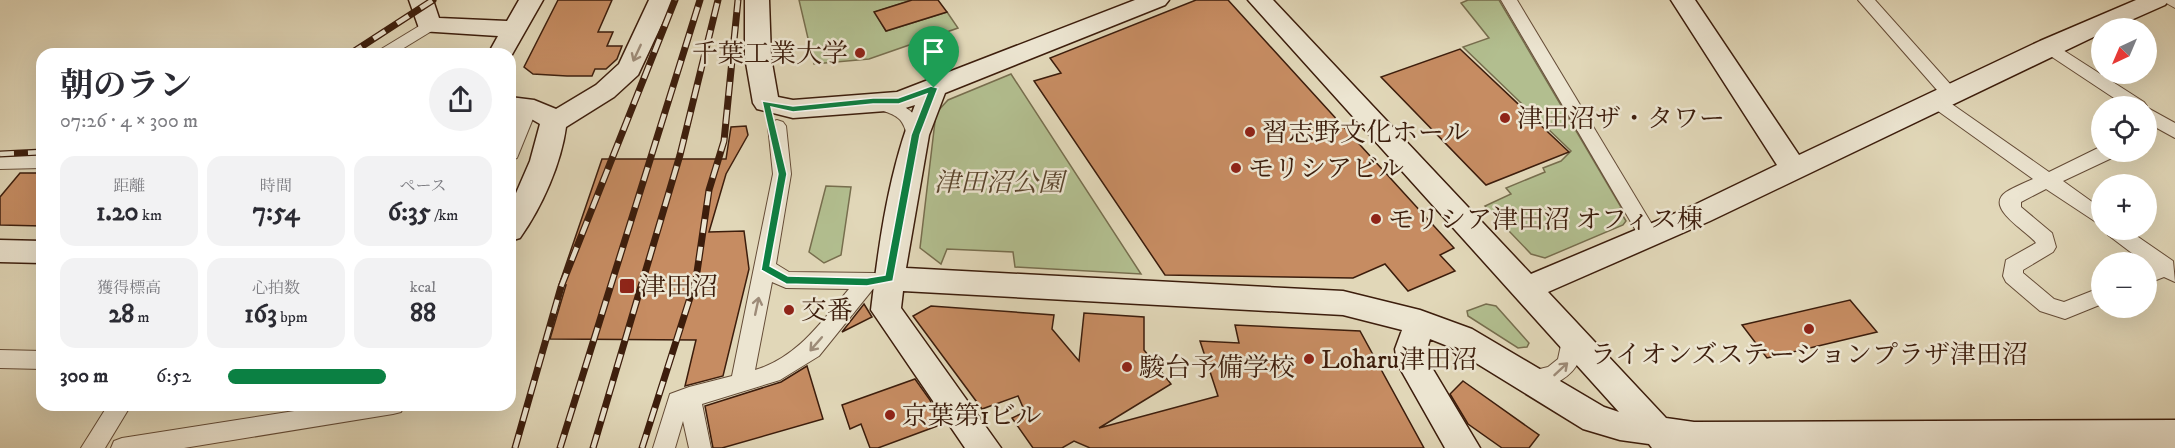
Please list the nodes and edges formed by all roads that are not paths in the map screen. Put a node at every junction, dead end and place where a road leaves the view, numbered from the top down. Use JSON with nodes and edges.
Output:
{"nodes":[{"id":1,"x":421,"y":0,"type":"edge"},
{"id":2,"x":531,"y":0,"type":"edge"},
{"id":3,"x":661,"y":0,"type":"edge"},
{"id":4,"x":757,"y":0,"type":"edge"},
{"id":5,"x":1118,"y":0,"type":"edge"},
{"id":6,"x":1157,"y":0,"type":"edge"},
{"id":7,"x":1260,"y":0,"type":"edge"},
{"id":8,"x":1509,"y":0,"type":"edge"},
{"id":9,"x":1683,"y":0,"type":"edge"},
{"id":10,"x":1866,"y":0,"type":"edge"},
{"id":11,"x":2157,"y":0,"type":"edge"},
{"id":12,"x":2169,"y":0,"type":"edge"},
{"id":13,"x":2175,"y":3,"type":"edge"},
{"id":14,"x":429,"y":25,"type":"junction"},
{"id":15,"x":515,"y":29,"type":"junction"},
{"id":16,"x":2049,"y":47,"type":"junction"},
{"id":17,"x":392,"y":48,"type":"edge"},
{"id":18,"x":504,"y":48,"type":"edge"},
{"id":19,"x":934,"y":88,"type":"junction"},
{"id":20,"x":2123,"y":96,"type":"edge"},
{"id":21,"x":1944,"y":99,"type":"junction"},
{"id":22,"x":873,"y":101,"type":"junction"},
{"id":23,"x":516,"y":106,"type":"edge"},
{"id":24,"x":516,"y":108,"type":"edge"},
{"id":25,"x":779,"y":112,"type":"junction"},
{"id":26,"x":2157,"y":119,"type":"edge"},
{"id":27,"x":554,"y":122,"type":"junction"},
{"id":28,"x":2172,"y":128,"type":"edge"},
{"id":29,"x":2157,"y":131,"type":"edge"},
{"id":30,"x":916,"y":135,"type":"junction"},
{"id":31,"x":516,"y":138,"type":"edge"},
{"id":32,"x":2091,"y":160,"type":"edge"},
{"id":33,"x":36,"y":161,"type":"edge"},
{"id":34,"x":6,"y":162,"type":"edge"},
{"id":35,"x":1794,"y":170,"type":"junction"},
{"id":36,"x":0,"y":178,"type":"edge"},
{"id":37,"x":2048,"y":180,"type":"junction"},
{"id":38,"x":2091,"y":211,"type":"edge"},
{"id":39,"x":516,"y":221,"type":"edge"},
{"id":40,"x":1649,"y":236,"type":"junction"},
{"id":41,"x":2129,"y":240,"type":"edge"},
{"id":42,"x":0,"y":251,"type":"edge"},
{"id":43,"x":36,"y":252,"type":"edge"},
{"id":44,"x":765,"y":268,"type":"junction"},
{"id":45,"x":2171,"y":271,"type":"edge"},
{"id":46,"x":878,"y":280,"type":"junction"},
{"id":47,"x":1526,"y":289,"type":"junction"},
{"id":48,"x":2091,"y":300,"type":"edge"},
{"id":49,"x":1420,"y":322,"type":"junction"},
{"id":50,"x":1571,"y":337,"type":"junction"},
{"id":51,"x":0,"y":359,"type":"edge"},
{"id":52,"x":36,"y":360,"type":"edge"},
{"id":53,"x":1527,"y":380,"type":"junction"},
{"id":54,"x":741,"y":383,"type":"junction"},
{"id":55,"x":689,"y":396,"type":"junction"},
{"id":56,"x":116,"y":411,"type":"edge"},
{"id":57,"x":355,"y":411,"type":"edge"},
{"id":58,"x":2175,"y":434,"type":"edge"},
{"id":59,"x":1666,"y":439,"type":"edge"},
{"id":60,"x":92,"y":448,"type":"edge"},
{"id":61,"x":122,"y":448,"type":"edge"},
{"id":62,"x":664,"y":448,"type":"edge"},
{"id":63,"x":700,"y":448,"type":"edge"},
{"id":64,"x":984,"y":448,"type":"edge"},
{"id":65,"x":1463,"y":448,"type":"edge"}],
"edges":[{"from":1,"to":14,"type":"street"},
{"from":2,"to":15,"type":"street"},
{"from":3,"to":27,"type":"street","one_way":true},
{"from":4,"to":25,"type":"street"},
{"from":5,"to":22,"type":"street"},
{"from":6,"to":19,"type":"street"},
{"from":7,"to":47,"type":"street"},
{"from":8,"to":40,"type":"street"},
{"from":9,"to":35,"type":"street"},
{"from":10,"to":21,"type":"street"},
{"from":11,"to":16,"type":"street"},
{"from":12,"to":13,"type":"street"},
{"from":14,"to":15,"type":"street"},
{"from":14,"to":17,"type":"street"},
{"from":15,"to":18,"type":"street"},
{"from":16,"to":20,"type":"street"},
{"from":16,"to":21,"type":"street"},
{"from":19,"to":22,"type":"street"},
{"from":19,"to":30,"type":"street"},
{"from":21,"to":35,"type":"street"},
{"from":21,"to":37,"type":"street"},
{"from":22,"to":25,"type":"street"},
{"from":22,"to":30,"type":"street"},
{"from":23,"to":27,"type":"street"},
{"from":24,"to":31,"type":"street"},
{"from":25,"to":44,"type":"street"},
{"from":26,"to":28,"type":"street"},
{"from":27,"to":39,"type":"street"},
{"from":28,"to":29,"type":"street"},
{"from":30,"to":46,"type":"street"},
{"from":32,"to":37,"type":"street"},
{"from":33,"to":34,"type":"street"},
{"from":34,"to":36,"type":"street"},
{"from":35,"to":40,"type":"street"},
{"from":37,"to":38,"type":"street"},
{"from":37,"to":48,"type":"street"},
{"from":40,"to":47,"type":"street"},
{"from":41,"to":45,"type":"street"},
{"from":42,"to":43,"type":"street"},
{"from":44,"to":46,"type":"street"},
{"from":54,"to":44,"type":"street","one_way":true},
{"from":46,"to":49,"type":"street"},
{"from":46,"to":54,"type":"street","one_way":true},
{"from":46,"to":64,"type":"street"},
{"from":47,"to":50,"type":"street"},
{"from":49,"to":53,"type":"street"},
{"from":49,"to":65,"type":"street"},
{"from":53,"to":50,"type":"street","one_way":true},
{"from":50,"to":59,"type":"street"},
{"from":51,"to":52,"type":"street"},
{"from":53,"to":59,"type":"street"},
{"from":54,"to":55,"type":"street"},
{"from":55,"to":62,"type":"street"},
{"from":55,"to":63,"type":"street"},
{"from":56,"to":60,"type":"street"},
{"from":57,"to":61,"type":"street"},
{"from":58,"to":59,"type":"street"}]}
